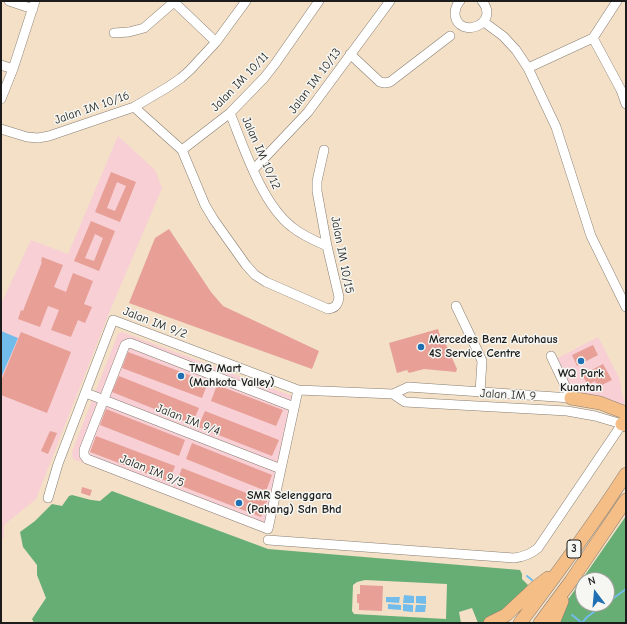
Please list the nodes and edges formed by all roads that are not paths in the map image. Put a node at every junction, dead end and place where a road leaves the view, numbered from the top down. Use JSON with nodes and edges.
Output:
{"nodes":[{"id":1,"x":9,"y":1,"type":"edge"},
{"id":2,"x":174,"y":1,"type":"edge"},
{"id":3,"x":246,"y":1,"type":"edge"},
{"id":4,"x":319,"y":1,"type":"edge"},
{"id":5,"x":390,"y":1,"type":"edge"},
{"id":6,"x":482,"y":1,"type":"edge"},
{"id":7,"x":617,"y":1,"type":"edge"},
{"id":8,"x":458,"y":2,"type":"edge"},
{"id":9,"x":34,"y":5,"type":"edge"},
{"id":10,"x":484,"y":22,"type":"junction"},
{"id":11,"x":114,"y":33,"type":"dead end"},
{"id":12,"x":450,"y":36,"type":"dead end"},
{"id":13,"x":593,"y":38,"type":"junction"},
{"id":14,"x":216,"y":42,"type":"junction"},
{"id":15,"x":350,"y":54,"type":"junction"},
{"id":16,"x":1,"y":65,"type":"edge"},
{"id":17,"x":528,"y":68,"type":"junction"},
{"id":18,"x":13,"y":69,"type":"junction"},
{"id":19,"x":624,"y":89,"type":"edge"},
{"id":20,"x":1,"y":99,"type":"edge"},
{"id":21,"x":626,"y":104,"type":"edge"},
{"id":22,"x":134,"y":107,"type":"junction"},
{"id":23,"x":230,"y":113,"type":"junction"},
{"id":24,"x":1,"y":129,"type":"edge"},
{"id":25,"x":182,"y":150,"type":"junction"},
{"id":26,"x":324,"y":150,"type":"dead end"},
{"id":27,"x":253,"y":170,"type":"junction"},
{"id":28,"x":327,"y":246,"type":"junction"},
{"id":29,"x":456,"y":306,"type":"dead end"},
{"id":30,"x":626,"y":307,"type":"edge"},
{"id":31,"x":551,"y":356,"type":"dead end"},
{"id":32,"x":418,"y":388,"type":"junction"},
{"id":33,"x":430,"y":389,"type":"junction"},
{"id":34,"x":298,"y":390,"type":"junction"},
{"id":35,"x":480,"y":392,"type":"junction"},
{"id":36,"x":86,"y":393,"type":"junction"},
{"id":37,"x":393,"y":394,"type":"junction"},
{"id":38,"x":571,"y":398,"type":"junction"},
{"id":39,"x":103,"y":400,"type":"junction"},
{"id":40,"x":418,"y":402,"type":"junction"},
{"id":41,"x":428,"y":403,"type":"junction"},
{"id":42,"x":294,"y":407,"type":"junction"},
{"id":43,"x":625,"y":421,"type":"edge"},
{"id":44,"x":626,"y":466,"type":"edge"},
{"id":45,"x":281,"y":469,"type":"junction"},
{"id":46,"x":626,"y":474,"type":"edge"},
{"id":47,"x":48,"y":498,"type":"dead end"},
{"id":48,"x":610,"y":498,"type":"junction"},
{"id":49,"x":626,"y":500,"type":"edge"},
{"id":50,"x":268,"y":540,"type":"dead end"},
{"id":51,"x":561,"y":568,"type":"junction"},
{"id":52,"x":571,"y":582,"type":"junction"},
{"id":53,"x":490,"y":623,"type":"edge"},
{"id":54,"x":520,"y":623,"type":"edge"},
{"id":55,"x":540,"y":623,"type":"edge"},
{"id":56,"x":553,"y":623,"type":"edge"}],
"edges":[{"from":1,"to":9,"type":"street"},
{"from":2,"to":11,"type":"street"},
{"from":2,"to":14,"type":"street"},
{"from":3,"to":14,"type":"street","name":"Jalan IM 10/16"},
{"from":4,"to":23,"type":"street","name":"Jalan IM 10/11"},
{"from":5,"to":15,"type":"street","name":"Jalan IM 10/13"},
{"from":6,"to":10,"type":"street"},
{"from":7,"to":13,"type":"street"},
{"from":8,"to":10,"type":"street"},
{"from":9,"to":18,"type":"street"},
{"from":10,"to":17,"type":"street"},
{"from":12,"to":15,"type":"street"},
{"from":13,"to":17,"type":"street"},
{"from":13,"to":19,"type":"street"},
{"from":14,"to":22,"type":"street","name":"Jalan IM 10/16"},
{"from":15,"to":27,"type":"street","name":"Jalan IM 10/13"},
{"from":16,"to":18,"type":"street"},
{"from":17,"to":30,"type":"street"},
{"from":18,"to":20,"type":"street"},
{"from":19,"to":21,"type":"street"},
{"from":22,"to":24,"type":"street","name":"Jalan IM 10/16"},
{"from":22,"to":25,"type":"street","name":"Jalan IM 10/15"},
{"from":23,"to":25,"type":"street","name":"Jalan IM 10/11"},
{"from":23,"to":27,"type":"street","name":"Jalan IM 10/12"},
{"from":25,"to":28,"type":"street","name":"Jalan IM 10/15"},
{"from":26,"to":28,"type":"street","name":"Jalan IM 10/15"},
{"from":27,"to":28,"type":"street","name":"Jalan IM 10/12"},
{"from":29,"to":35,"type":"street"},
{"from":31,"to":38,"type":"street"},
{"from":32,"to":33,"type":"street","name":"Jalan IM 9"},
{"from":32,"to":37,"type":"street","name":"Jalan IM 9"},
{"from":32,"to":40,"type":"street"},
{"from":33,"to":35,"type":"street","name":"Jalan IM 9"},
{"from":33,"to":41,"type":"street"},
{"from":34,"to":36,"type":"street","name":"Jalan IM 9/2"},
{"from":34,"to":37,"type":"street","name":"Jalan IM 9"},
{"from":34,"to":42,"type":"street"},
{"from":35,"to":38,"type":"street","name":"Jalan IM 9"},
{"from":36,"to":39,"type":"street","name":"Jalan IM 9/4"},
{"from":36,"to":47,"type":"street","name":"Jalan IM 9/2"},
{"from":37,"to":40,"type":"street","name":"Jalan IM 9"},
{"from":38,"to":43,"type":"highway"},
{"from":39,"to":42,"type":"street"},
{"from":39,"to":45,"type":"street","name":"Jalan IM 9/4"},
{"from":39,"to":45,"type":"street","name":"Jalan IM 9/5"},
{"from":40,"to":41,"type":"street","name":"Jalan IM 9"},
{"from":41,"to":43,"type":"street","name":"Jalan IM 9"},
{"from":42,"to":45,"type":"street"},
{"from":43,"to":50,"type":"street"},
{"from":44,"to":48,"type":"highway"},
{"from":46,"to":48,"type":"highway","number":"3"},
{"from":48,"to":51,"type":"highway","number":"3"},
{"from":49,"to":52,"type":"highway","number":"3"},
{"from":51,"to":53,"type":"highway"},
{"from":51,"to":54,"type":"highway","number":"3"},
{"from":52,"to":55,"type":"highway","number":"3"},
{"from":52,"to":56,"type":"highway"}]}
